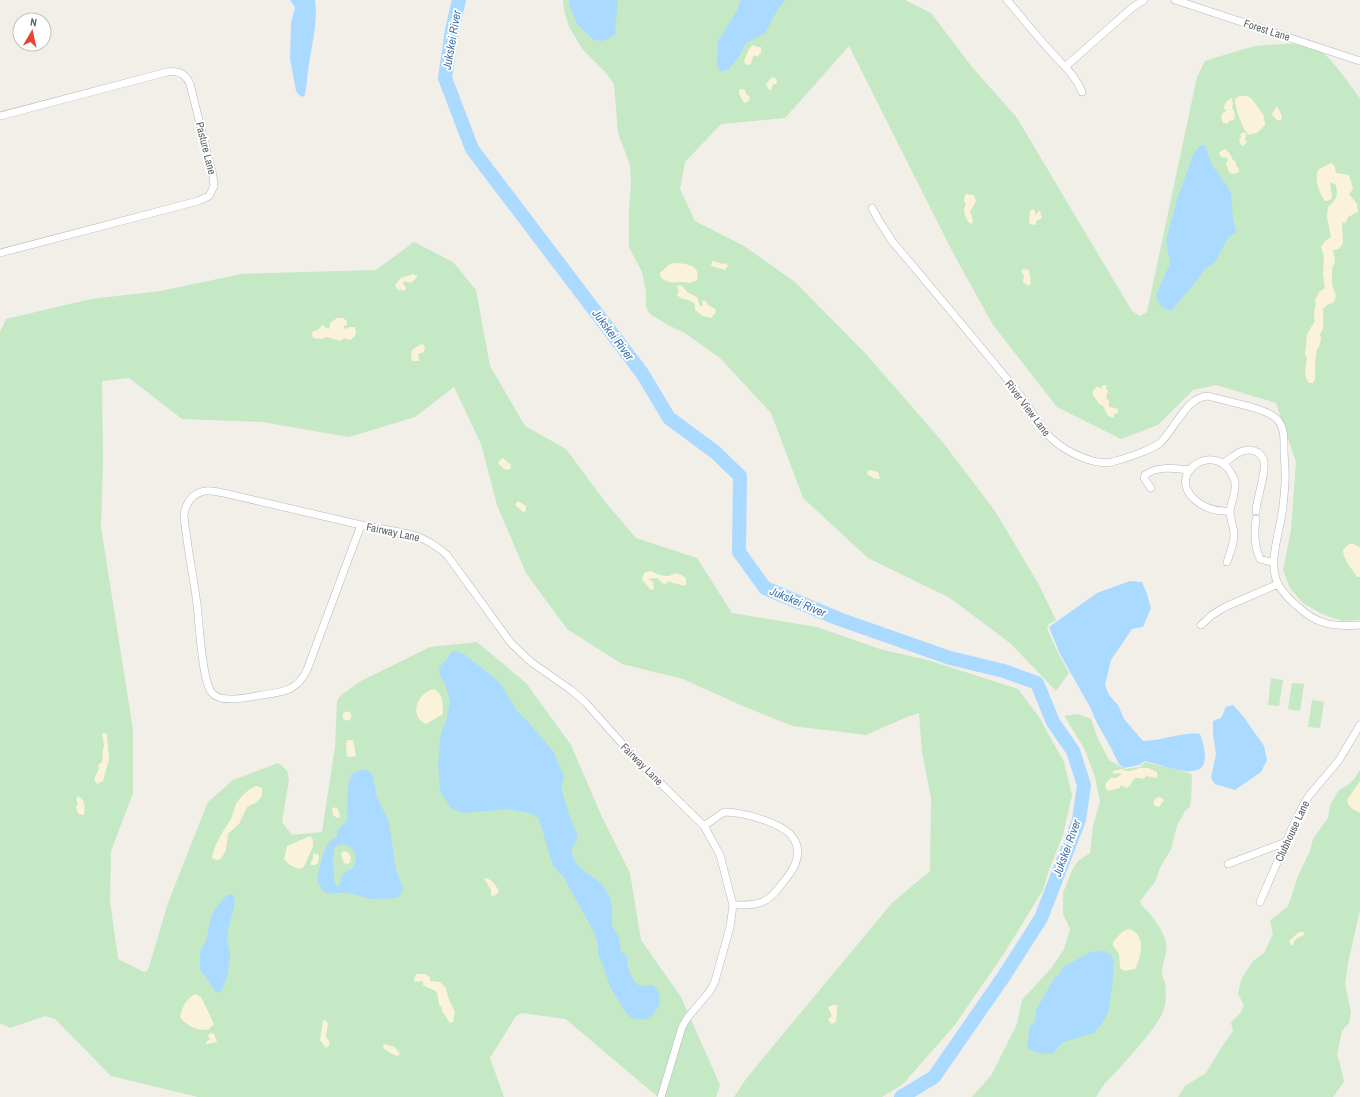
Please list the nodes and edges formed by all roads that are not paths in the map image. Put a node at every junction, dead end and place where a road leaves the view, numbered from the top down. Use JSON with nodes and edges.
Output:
{"nodes":[{"id":1,"x":1007,"y":0,"type":"edge"},
{"id":2,"x":1144,"y":0,"type":"edge"},
{"id":3,"x":1175,"y":0,"type":"edge"},
{"id":4,"x":1360,"y":61,"type":"edge"},
{"id":5,"x":1066,"y":66,"type":"junction"},
{"id":6,"x":1082,"y":92,"type":"dead end"},
{"id":7,"x":0,"y":116,"type":"edge"},
{"id":8,"x":872,"y":208,"type":"dead end"},
{"id":9,"x":0,"y":253,"type":"edge"},
{"id":10,"x":1224,"y":463,"type":"junction"},
{"id":11,"x":1189,"y":470,"type":"junction"},
{"id":12,"x":1151,"y":488,"type":"dead end"},
{"id":13,"x":1230,"y":511,"type":"junction"},
{"id":14,"x":1256,"y":511,"type":"dead end"},
{"id":15,"x":1256,"y":519,"type":"dead end"},
{"id":16,"x":361,"y":525,"type":"junction"},
{"id":17,"x":1227,"y":562,"type":"dead end"},
{"id":18,"x":1274,"y":562,"type":"junction"},
{"id":19,"x":1278,"y":584,"type":"junction"},
{"id":20,"x":1201,"y":625,"type":"dead end"},
{"id":21,"x":1360,"y":625,"type":"edge"},
{"id":22,"x":1360,"y":725,"type":"edge"},
{"id":23,"x":704,"y":826,"type":"junction"},
{"id":24,"x":1286,"y":842,"type":"junction"},
{"id":25,"x":1228,"y":864,"type":"dead end"},
{"id":26,"x":1260,"y":902,"type":"dead end"},
{"id":27,"x":733,"y":905,"type":"junction"},
{"id":28,"x":661,"y":1097,"type":"edge"}],
"edges":[{"from":1,"to":5,"type":"street"},
{"from":2,"to":5,"type":"street"},
{"from":3,"to":4,"type":"street","name":"Forest Lane"},
{"from":5,"to":6,"type":"street"},
{"from":7,"to":9,"type":"street","name":"Pasture Lane"},
{"from":8,"to":18,"type":"street","name":"River View Lane"},
{"from":10,"to":11,"type":"street"},
{"from":10,"to":13,"type":"street"},
{"from":10,"to":14,"type":"street"},
{"from":11,"to":12,"type":"street"},
{"from":11,"to":13,"type":"street"},
{"from":13,"to":17,"type":"street"},
{"from":15,"to":18,"type":"street"},
{"from":16,"to":16,"type":"street","name":"Fairway Lane"},
{"from":16,"to":23,"type":"street","name":"Fairway Lane"},
{"from":18,"to":19,"type":"street","name":"River View Lane"},
{"from":19,"to":20,"type":"street"},
{"from":19,"to":21,"type":"street","name":"River View Lane"},
{"from":22,"to":24,"type":"street","name":"Clubhouse Lane"},
{"from":23,"to":27,"type":"street","name":"Fairway Lane"},
{"from":23,"to":27,"type":"street"},
{"from":24,"to":25,"type":"street"},
{"from":24,"to":26,"type":"street","name":"Clubhouse Lane"},
{"from":27,"to":28,"type":"street","name":"Fairway Lane"}]}
